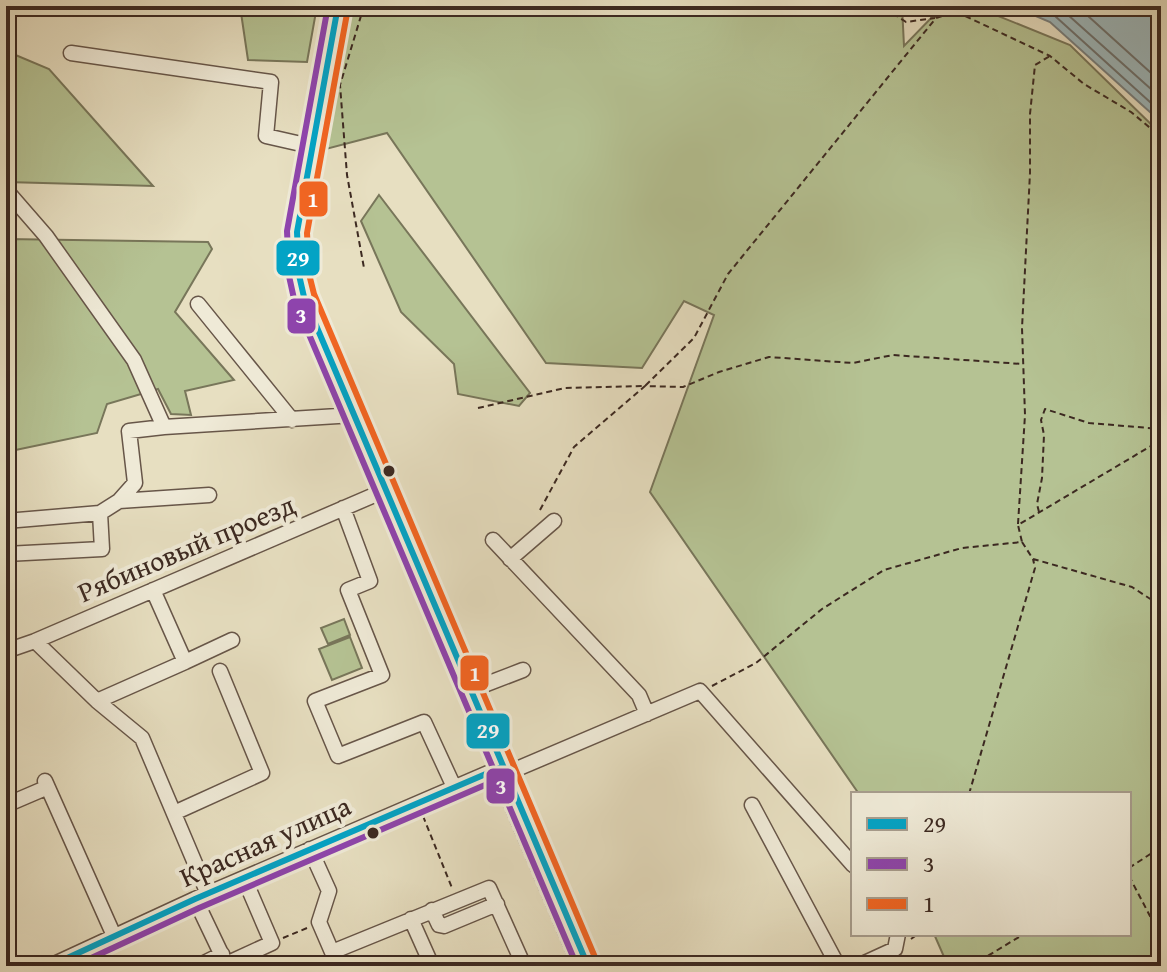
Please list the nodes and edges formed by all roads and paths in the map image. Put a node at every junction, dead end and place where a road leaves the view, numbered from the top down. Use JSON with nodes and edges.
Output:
{"nodes":[{"id":1,"x":338,"y":6,"type":"edge"},
{"id":2,"x":364,"y":6,"type":"edge"},
{"id":3,"x":887,"y":6,"type":"edge"},
{"id":4,"x":936,"y":18,"type":"junction"},
{"id":5,"x":71,"y":53,"type":"dead end"},
{"id":6,"x":1050,"y":56,"type":"junction"},
{"id":7,"x":1161,"y":137,"type":"edge"},
{"id":8,"x":310,"y":146,"type":"junction"},
{"id":9,"x":6,"y":190,"type":"edge"},
{"id":10,"x":364,"y":268,"type":"dead end"},
{"id":11,"x":198,"y":304,"type":"dead end"},
{"id":12,"x":1022,"y":364,"type":"junction"},
{"id":13,"x":645,"y":386,"type":"junction"},
{"id":14,"x":478,"y":408,"type":"dead end"},
{"id":15,"x":354,"y":415,"type":"junction"},
{"id":16,"x":292,"y":420,"type":"junction"},
{"id":17,"x":164,"y":427,"type":"junction"},
{"id":18,"x":1160,"y":429,"type":"edge"},
{"id":19,"x":1161,"y":440,"type":"edge"},
{"id":20,"x":386,"y":490,"type":"junction"},
{"id":21,"x":209,"y":495,"type":"dead end"},
{"id":22,"x":119,"y":501,"type":"junction"},
{"id":23,"x":343,"y":508,"type":"junction"},
{"id":24,"x":540,"y":510,"type":"dead end"},
{"id":25,"x":100,"y":513,"type":"junction"},
{"id":26,"x":1039,"y":513,"type":"junction"},
{"id":27,"x":6,"y":521,"type":"edge"},
{"id":28,"x":554,"y":521,"type":"dead end"},
{"id":29,"x":1018,"y":525,"type":"junction"},
{"id":30,"x":493,"y":540,"type":"dead end"},
{"id":31,"x":1022,"y":542,"type":"junction"},
{"id":32,"x":6,"y":554,"type":"edge"},
{"id":33,"x":510,"y":559,"type":"junction"},
{"id":34,"x":1033,"y":559,"type":"junction"},
{"id":35,"x":153,"y":590,"type":"junction"},
{"id":36,"x":1161,"y":606,"type":"edge"},
{"id":37,"x":232,"y":640,"type":"dead end"},
{"id":38,"x":35,"y":641,"type":"junction"},
{"id":39,"x":6,"y":651,"type":"edge"},
{"id":40,"x":185,"y":662,"type":"junction"},
{"id":41,"x":523,"y":670,"type":"dead end"},
{"id":42,"x":220,"y":671,"type":"dead end"},
{"id":43,"x":721,"y":682,"type":"dead end"},
{"id":44,"x":471,"y":690,"type":"junction"},
{"id":45,"x":97,"y":701,"type":"junction"},
{"id":46,"x":647,"y":714,"type":"junction"},
{"id":47,"x":504,"y":771,"type":"junction"},
{"id":48,"x":454,"y":787,"type":"junction"},
{"id":49,"x":970,"y":792,"type":"edge"},
{"id":50,"x":496,"y":795,"type":"dead end"},
{"id":51,"x":418,"y":803,"type":"junction"},
{"id":52,"x":6,"y":805,"type":"edge"},
{"id":53,"x":752,"y":805,"type":"dead end"},
{"id":54,"x":174,"y":813,"type":"junction"},
{"id":55,"x":1161,"y":847,"type":"edge"},
{"id":56,"x":310,"y":849,"type":"junction"},
{"id":57,"x":851,"y":863,"type":"edge"},
{"id":58,"x":1131,"y":867,"type":"edge"},
{"id":59,"x":244,"y":878,"type":"junction"},
{"id":60,"x":1131,"y":880,"type":"edge"},
{"id":61,"x":202,"y":896,"type":"junction"},
{"id":62,"x":457,"y":900,"type":"junction"},
{"id":63,"x":497,"y":904,"type":"junction"},
{"id":64,"x":432,"y":910,"type":"junction"},
{"id":65,"x":411,"y":919,"type":"junction"},
{"id":66,"x":319,"y":922,"type":"junction"},
{"id":67,"x":898,"y":936,"type":"edge"},
{"id":68,"x":1021,"y":936,"type":"edge"},
{"id":69,"x":1161,"y":937,"type":"edge"},
{"id":70,"x":115,"y":938,"type":"junction"},
{"id":71,"x":272,"y":943,"type":"junction"},
{"id":72,"x":332,"y":952,"type":"junction"},
{"id":73,"x":225,"y":961,"type":"edge"},
{"id":74,"x":50,"y":966,"type":"edge"},
{"id":75,"x":198,"y":966,"type":"edge"},
{"id":76,"x":338,"y":966,"type":"edge"},
{"id":77,"x":432,"y":966,"type":"edge"},
{"id":78,"x":524,"y":966,"type":"edge"},
{"id":79,"x":572,"y":966,"type":"edge"},
{"id":80,"x":588,"y":966,"type":"edge"},
{"id":81,"x":838,"y":966,"type":"edge"},
{"id":82,"x":858,"y":966,"type":"edge"},
{"id":83,"x":971,"y":966,"type":"edge"}],
"edges":[{"from":1,"to":8,"type":"street"},
{"from":2,"to":10,"type":"path"},
{"from":3,"to":4,"type":"path"},
{"from":4,"to":6,"type":"path"},
{"from":4,"to":13,"type":"path"},
{"from":5,"to":8,"type":"street"},
{"from":6,"to":7,"type":"path"},
{"from":6,"to":12,"type":"path"},
{"from":8,"to":15,"type":"street"},
{"from":9,"to":17,"type":"street"},
{"from":11,"to":16,"type":"street"},
{"from":12,"to":13,"type":"path"},
{"from":12,"to":29,"type":"path"},
{"from":13,"to":14,"type":"path"},
{"from":13,"to":24,"type":"path"},
{"from":15,"to":16,"type":"street"},
{"from":15,"to":20,"type":"street"},
{"from":16,"to":17,"type":"street"},
{"from":17,"to":22,"type":"street"},
{"from":18,"to":26,"type":"path"},
{"from":19,"to":26,"type":"path"},
{"from":20,"to":23,"type":"street","name":"Рябиновый проезд"},
{"from":20,"to":44,"type":"street"},
{"from":21,"to":22,"type":"street"},
{"from":22,"to":25,"type":"street"},
{"from":23,"to":35,"type":"street","name":"Рябиновый проезд"},
{"from":23,"to":48,"type":"street"},
{"from":25,"to":27,"type":"street"},
{"from":25,"to":32,"type":"street"},
{"from":26,"to":29,"type":"path"},
{"from":28,"to":33,"type":"street"},
{"from":29,"to":31,"type":"path"},
{"from":30,"to":33,"type":"street"},
{"from":31,"to":34,"type":"path"},
{"from":31,"to":43,"type":"path"},
{"from":33,"to":46,"type":"street"},
{"from":34,"to":36,"type":"path"},
{"from":34,"to":49,"type":"path"},
{"from":35,"to":38,"type":"street","name":"Рябиновый проезд"},
{"from":35,"to":40,"type":"street"},
{"from":37,"to":40,"type":"street"},
{"from":38,"to":39,"type":"street","name":"Рябиновый проезд"},
{"from":38,"to":45,"type":"street"},
{"from":40,"to":45,"type":"street"},
{"from":41,"to":44,"type":"street"},
{"from":42,"to":54,"type":"street"},
{"from":44,"to":47,"type":"street"},
{"from":45,"to":54,"type":"street"},
{"from":46,"to":47,"type":"street","name":"Красная улица"},
{"from":46,"to":57,"type":"street","name":"Красная улица"},
{"from":47,"to":48,"type":"street","name":"Красная улица"},
{"from":47,"to":80,"type":"street"},
{"from":48,"to":51,"type":"street","name":"Красная улица"},
{"from":50,"to":79,"type":"path"},
{"from":51,"to":56,"type":"street","name":"Красная улица"},
{"from":51,"to":62,"type":"path"},
{"from":52,"to":70,"type":"street"},
{"from":53,"to":81,"type":"street"},
{"from":54,"to":61,"type":"street"},
{"from":55,"to":58,"type":"path"},
{"from":56,"to":59,"type":"street","name":"Красная улица"},
{"from":56,"to":66,"type":"street"},
{"from":59,"to":61,"type":"street","name":"Красная улица"},
{"from":59,"to":71,"type":"street"},
{"from":60,"to":69,"type":"path"},
{"from":61,"to":70,"type":"street","name":"Красная улица"},
{"from":61,"to":73,"type":"street"},
{"from":62,"to":63,"type":"street"},
{"from":62,"to":64,"type":"street"},
{"from":63,"to":64,"type":"street"},
{"from":63,"to":78,"type":"street"},
{"from":64,"to":65,"type":"street"},
{"from":65,"to":72,"type":"street"},
{"from":65,"to":77,"type":"street"},
{"from":66,"to":71,"type":"path"},
{"from":66,"to":72,"type":"street"},
{"from":67,"to":82,"type":"street"},
{"from":68,"to":83,"type":"path"},
{"from":70,"to":74,"type":"street","name":"Красная улица"},
{"from":71,"to":73,"type":"street"},
{"from":72,"to":76,"type":"street"},
{"from":73,"to":75,"type":"street"}]}
